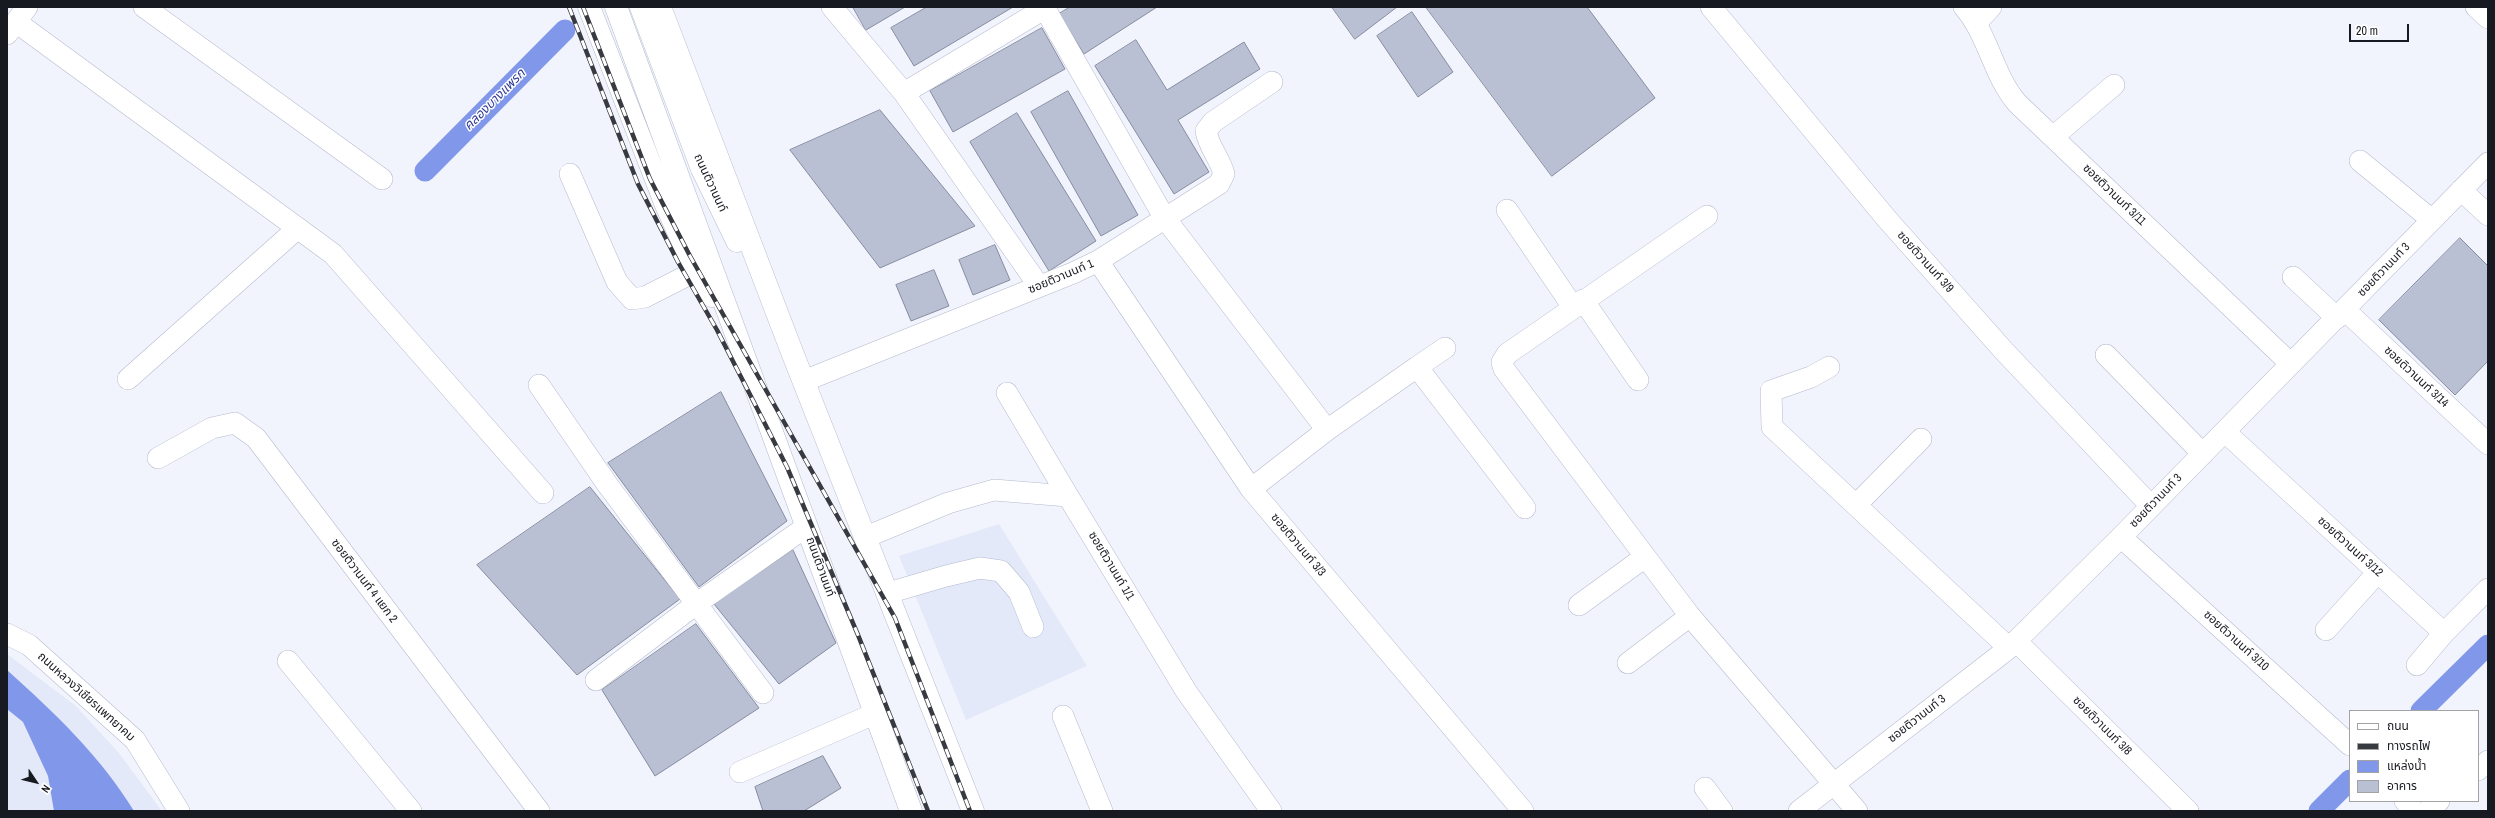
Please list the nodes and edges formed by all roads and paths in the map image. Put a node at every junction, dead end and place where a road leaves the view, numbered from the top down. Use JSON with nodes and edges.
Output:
{"nodes":[{"id":1,"x":144,"y":7,"type":"edge"},
{"id":2,"x":589,"y":7,"type":"edge"},
{"id":3,"x":616,"y":7,"type":"edge"},
{"id":4,"x":641,"y":7,"type":"edge"},
{"id":5,"x":660,"y":7,"type":"edge"},
{"id":6,"x":832,"y":7,"type":"edge"},
{"id":7,"x":1046,"y":7,"type":"edge"},
{"id":8,"x":1711,"y":7,"type":"edge"},
{"id":9,"x":2476,"y":7,"type":"edge"},
{"id":10,"x":1978,"y":12,"type":"edge"},
{"id":11,"x":2488,"y":18,"type":"edge"},
{"id":12,"x":17,"y":21,"type":"edge"},
{"id":13,"x":1272,"y":82,"type":"dead end"},
{"id":14,"x":2114,"y":85,"type":"dead end"},
{"id":15,"x":904,"y":93,"type":"junction"},
{"id":16,"x":2053,"y":137,"type":"junction"},
{"id":17,"x":2360,"y":161,"type":"dead end"},
{"id":18,"x":2488,"y":163,"type":"edge"},
{"id":19,"x":570,"y":174,"type":"dead end"},
{"id":20,"x":382,"y":178,"type":"dead end"},
{"id":21,"x":2461,"y":190,"type":"junction"},
{"id":22,"x":1507,"y":210,"type":"dead end"},
{"id":23,"x":2488,"y":215,"type":"edge"},
{"id":24,"x":1707,"y":216,"type":"dead end"},
{"id":25,"x":1164,"y":218,"type":"junction"},
{"id":26,"x":2432,"y":220,"type":"junction"},
{"id":27,"x":298,"y":228,"type":"junction"},
{"id":28,"x":1098,"y":261,"type":"junction"},
{"id":29,"x":696,"y":271,"type":"junction"},
{"id":30,"x":2293,"y":277,"type":"dead end"},
{"id":31,"x":1039,"y":286,"type":"junction"},
{"id":32,"x":1578,"y":304,"type":"junction"},
{"id":33,"x":2341,"y":314,"type":"junction"},
{"id":34,"x":730,"y":323,"type":"junction"},
{"id":35,"x":1445,"y":348,"type":"dead end"},
{"id":36,"x":792,"y":352,"type":"junction"},
{"id":37,"x":2106,"y":355,"type":"dead end"},
{"id":38,"x":2290,"y":364,"type":"junction"},
{"id":39,"x":1417,"y":366,"type":"junction"},
{"id":40,"x":1829,"y":367,"type":"dead end"},
{"id":41,"x":128,"y":379,"type":"dead end"},
{"id":42,"x":1638,"y":380,"type":"dead end"},
{"id":43,"x":804,"y":381,"type":"junction"},
{"id":44,"x":539,"y":384,"type":"dead end"},
{"id":45,"x":1007,"y":393,"type":"dead end"},
{"id":46,"x":1327,"y":430,"type":"junction"},
{"id":47,"x":2224,"y":432,"type":"junction"},
{"id":48,"x":1921,"y":439,"type":"dead end"},
{"id":49,"x":2488,"y":444,"type":"edge"},
{"id":50,"x":2203,"y":454,"type":"junction"},
{"id":51,"x":158,"y":458,"type":"dead end"},
{"id":52,"x":1251,"y":489,"type":"junction"},
{"id":53,"x":542,"y":493,"type":"dead end"},
{"id":54,"x":1068,"y":496,"type":"junction"},
{"id":55,"x":1856,"y":505,"type":"junction"},
{"id":56,"x":2151,"y":506,"type":"junction"},
{"id":57,"x":1525,"y":508,"type":"dead end"},
{"id":58,"x":806,"y":527,"type":"junction"},
{"id":59,"x":866,"y":537,"type":"junction"},
{"id":60,"x":2121,"y":537,"type":"junction"},
{"id":61,"x":1645,"y":556,"type":"junction"},
{"id":62,"x":2378,"y":572,"type":"junction"},
{"id":63,"x":2488,"y":589,"type":"edge"},
{"id":64,"x":888,"y":593,"type":"junction"},
{"id":65,"x":696,"y":604,"type":"junction"},
{"id":66,"x":1579,"y":605,"type":"dead end"},
{"id":67,"x":1690,"y":616,"type":"junction"},
{"id":68,"x":1033,"y":627,"type":"dead end"},
{"id":69,"x":2326,"y":630,"type":"dead end"},
{"id":70,"x":2444,"y":633,"type":"junction"},
{"id":71,"x":7,"y":634,"type":"edge"},
{"id":72,"x":2013,"y":644,"type":"junction"},
{"id":73,"x":288,"y":661,"type":"dead end"},
{"id":74,"x":1628,"y":664,"type":"dead end"},
{"id":75,"x":2416,"y":666,"type":"dead end"},
{"id":76,"x":596,"y":680,"type":"dead end"},
{"id":77,"x":763,"y":693,"type":"dead end"},
{"id":78,"x":874,"y":714,"type":"junction"},
{"id":79,"x":1063,"y":716,"type":"dead end"},
{"id":80,"x":2349,"y":744,"type":"edge"},
{"id":81,"x":2488,"y":762,"type":"edge"},
{"id":82,"x":2479,"y":769,"type":"edge"},
{"id":83,"x":740,"y":772,"type":"dead end"},
{"id":84,"x":1834,"y":784,"type":"junction"},
{"id":85,"x":1705,"y":788,"type":"dead end"},
{"id":86,"x":2406,"y":802,"type":"edge"},
{"id":87,"x":2438,"y":802,"type":"edge"},
{"id":88,"x":179,"y":811,"type":"edge"},
{"id":89,"x":411,"y":811,"type":"edge"},
{"id":90,"x":539,"y":811,"type":"edge"},
{"id":91,"x":911,"y":811,"type":"edge"},
{"id":92,"x":973,"y":811,"type":"edge"},
{"id":93,"x":1102,"y":811,"type":"edge"},
{"id":94,"x":1271,"y":811,"type":"edge"},
{"id":95,"x":1523,"y":811,"type":"edge"},
{"id":96,"x":1722,"y":811,"type":"edge"},
{"id":97,"x":1799,"y":811,"type":"edge"},
{"id":98,"x":1857,"y":811,"type":"edge"},
{"id":99,"x":2188,"y":811,"type":"edge"},
{"id":100,"x":2414,"y":811,"type":"edge"},
{"id":101,"x":2427,"y":811,"type":"edge"}],
"edges":[{"from":1,"to":20,"type":"street"},
{"from":2,"to":29,"type":"main road","name":"ถนนติวานนท์"},
{"from":3,"to":34,"type":"main road","name":"ถนนติวานนท์"},
{"from":4,"to":36,"type":"main road","name":"ถนนติวานนท์"},
{"from":5,"to":36,"type":"main road","name":"ถนนติวานนท์"},
{"from":6,"to":15,"type":"street"},
{"from":7,"to":15,"type":"street"},
{"from":7,"to":25,"type":"street"},
{"from":8,"to":56,"type":"street","name":"ซอยติวานนท์ 3/9"},
{"from":9,"to":11,"type":"street"},
{"from":10,"to":16,"type":"street","name":"ซอยติวานนท์ 3/11"},
{"from":12,"to":27,"type":"street"},
{"from":13,"to":25,"type":"street","name":"ซอยติวานนท์ 1"},
{"from":14,"to":16,"type":"street"},
{"from":15,"to":31,"type":"street"},
{"from":16,"to":38,"type":"street","name":"ซอยติวานนท์ 3/11"},
{"from":17,"to":26,"type":"street"},
{"from":18,"to":21,"type":"street","name":"ซอยติวานนท์ 3"},
{"from":19,"to":29,"type":"street"},
{"from":21,"to":23,"type":"street"},
{"from":21,"to":26,"type":"street","name":"ซอยติวานนท์ 3"},
{"from":22,"to":32,"type":"street"},
{"from":24,"to":32,"type":"street"},
{"from":25,"to":28,"type":"street","name":"ซอยติวานนท์ 1"},
{"from":25,"to":46,"type":"street"},
{"from":26,"to":33,"type":"street","name":"ซอยติวานนท์ 3"},
{"from":27,"to":41,"type":"street"},
{"from":27,"to":53,"type":"street"},
{"from":28,"to":31,"type":"street","name":"ซอยติวานนท์ 1"},
{"from":28,"to":52,"type":"street","name":"ซอยติวานนท์ 3/3"},
{"from":29,"to":34,"type":"main road","name":"ถนนติวานนท์"},
{"from":30,"to":33,"type":"street","name":"ซอยติวานนท์ 3/14"},
{"from":31,"to":43,"type":"street","name":"ซอยติวานนท์ 1"},
{"from":32,"to":42,"type":"street"},
{"from":32,"to":61,"type":"street"},
{"from":33,"to":38,"type":"street","name":"ซอยติวานนท์ 3"},
{"from":33,"to":49,"type":"street","name":"ซอยติวานนท์ 3/14"},
{"from":34,"to":58,"type":"main road","name":"ถนนติวานนท์"},
{"from":35,"to":39,"type":"street"},
{"from":36,"to":43,"type":"main road","name":"ถนนติวานนท์"},
{"from":37,"to":50,"type":"street"},
{"from":38,"to":47,"type":"street","name":"ซอยติวานนท์ 3"},
{"from":39,"to":46,"type":"street"},
{"from":39,"to":57,"type":"street"},
{"from":40,"to":55,"type":"street","name":"ซอยติวานนท์ 3/8"},
{"from":43,"to":59,"type":"main road","name":"ถนนติวานนท์"},
{"from":44,"to":65,"type":"street"},
{"from":45,"to":54,"type":"street","name":"ซอยติวานนท์ 1/1"},
{"from":46,"to":52,"type":"street"},
{"from":47,"to":50,"type":"street","name":"ซอยติวานนท์ 3"},
{"from":47,"to":62,"type":"street","name":"ซอยติวานนท์ 3/12"},
{"from":48,"to":55,"type":"street"},
{"from":50,"to":56,"type":"street","name":"ซอยติวานนท์ 3"},
{"from":51,"to":90,"type":"street","name":"ซอยติวานนท์ 4 แยก 2"},
{"from":52,"to":95,"type":"street","name":"ซอยติวานนท์ 3/3"},
{"from":54,"to":59,"type":"street"},
{"from":54,"to":94,"type":"street","name":"ซอยติวานนท์ 1/1"},
{"from":55,"to":72,"type":"street","name":"ซอยติวานนท์ 3/8"},
{"from":56,"to":60,"type":"street","name":"ซอยติวานนท์ 3"},
{"from":58,"to":65,"type":"street"},
{"from":58,"to":78,"type":"main road","name":"ถนนติวานนท์"},
{"from":59,"to":64,"type":"main road","name":"ถนนติวานนท์"},
{"from":60,"to":72,"type":"street","name":"ซอยติวานนท์ 3"},
{"from":60,"to":80,"type":"street","name":"ซอยติวานนท์ 3/10"},
{"from":61,"to":66,"type":"street"},
{"from":61,"to":67,"type":"street"},
{"from":62,"to":69,"type":"street"},
{"from":62,"to":70,"type":"street","name":"ซอยติวานนท์ 3/12"},
{"from":63,"to":70,"type":"street"},
{"from":64,"to":68,"type":"street"},
{"from":64,"to":92,"type":"main road","name":"ถนนติวานนท์"},
{"from":65,"to":76,"type":"street"},
{"from":65,"to":77,"type":"street"},
{"from":67,"to":74,"type":"street"},
{"from":67,"to":84,"type":"street"},
{"from":70,"to":75,"type":"street"},
{"from":71,"to":88,"type":"street","name":"ถนนหลวงวิเชียรแพทยาคม"},
{"from":72,"to":84,"type":"street","name":"ซอยติวานนท์ 3"},
{"from":72,"to":99,"type":"street","name":"ซอยติวานนท์ 3/8"},
{"from":73,"to":89,"type":"street"},
{"from":78,"to":83,"type":"street"},
{"from":78,"to":91,"type":"main road","name":"ถนนติวานนท์"},
{"from":79,"to":93,"type":"street"},
{"from":81,"to":82,"type":"street"},
{"from":84,"to":97,"type":"street","name":"ซอยติวานนท์ 3"},
{"from":84,"to":98,"type":"street"},
{"from":85,"to":96,"type":"street"},
{"from":86,"to":100,"type":"street"},
{"from":87,"to":101,"type":"street"}]}
